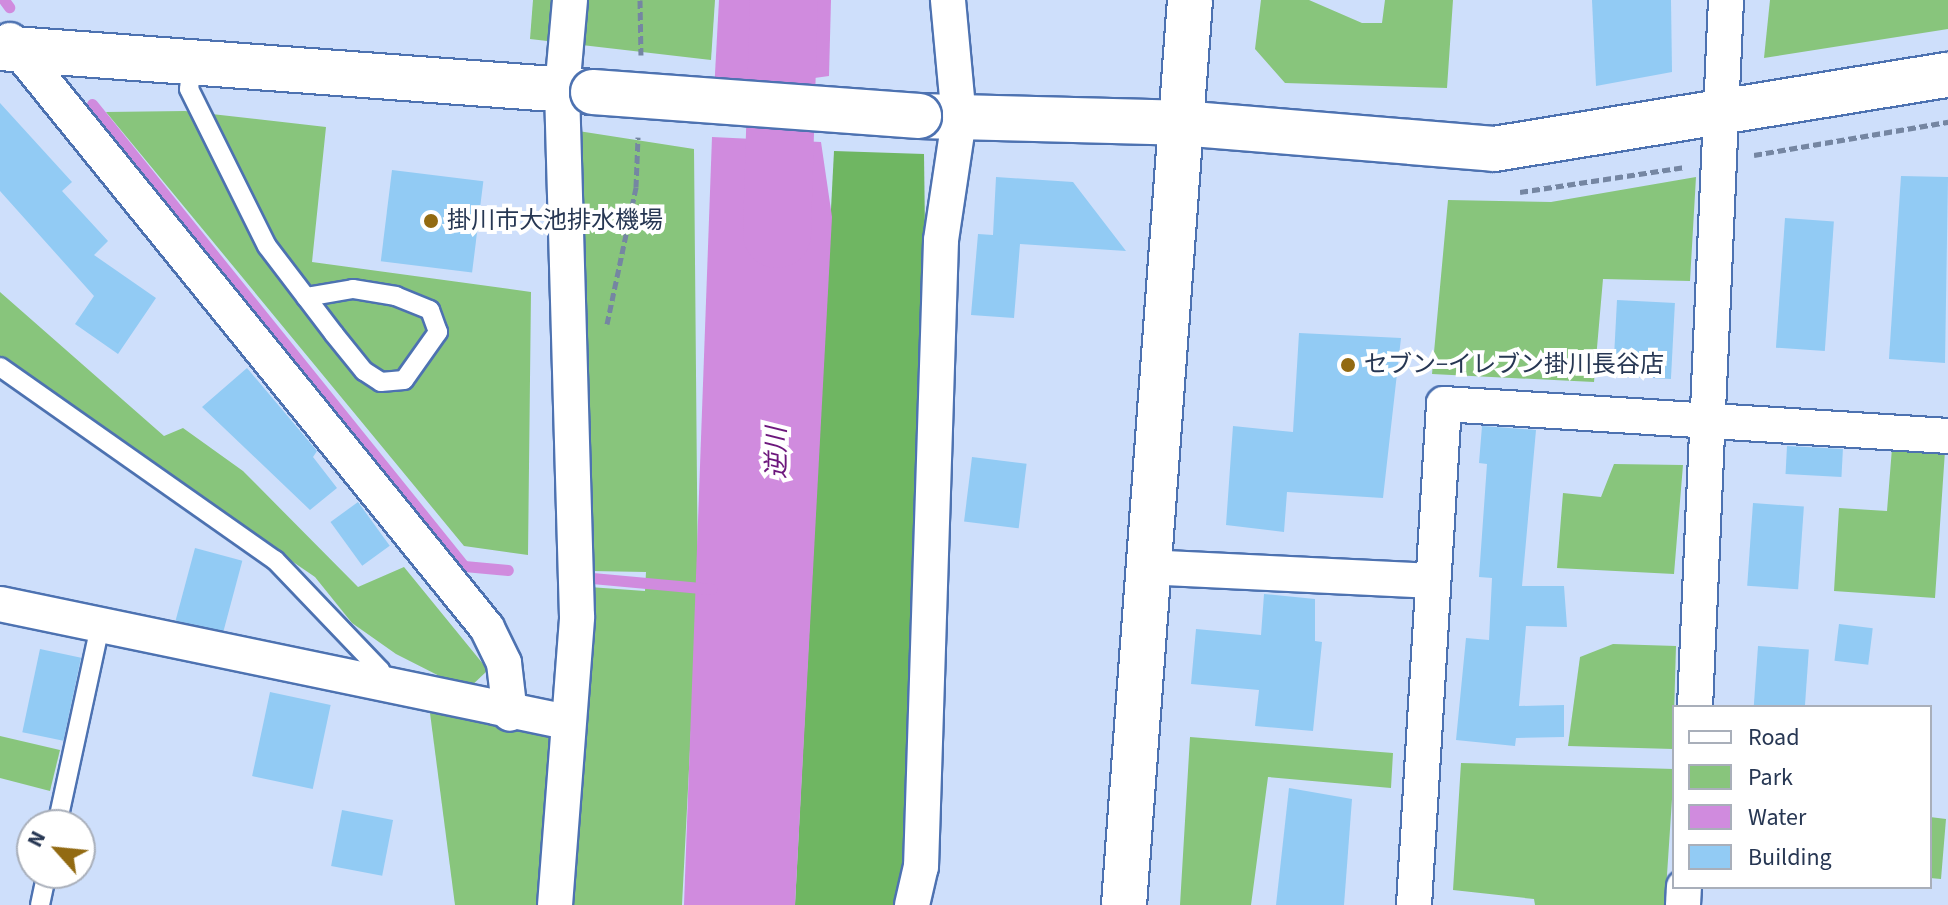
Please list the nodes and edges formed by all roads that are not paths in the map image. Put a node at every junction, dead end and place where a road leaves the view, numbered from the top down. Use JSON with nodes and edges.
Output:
{"nodes":[{"id":1,"x":570,"y":0,"type":"edge"},
{"id":2,"x":948,"y":0,"type":"edge"},
{"id":3,"x":1190,"y":0,"type":"edge"},
{"id":4,"x":1726,"y":0,"type":"edge"},
{"id":5,"x":7,"y":43,"type":"edge"},
{"id":6,"x":191,"y":63,"type":"junction"},
{"id":7,"x":1948,"y":75,"type":"edge"},
{"id":8,"x":577,"y":91,"type":"junction"},
{"id":9,"x":1717,"y":113,"type":"junction"},
{"id":10,"x":939,"y":118,"type":"junction"},
{"id":11,"x":1180,"y":123,"type":"junction"},
{"id":12,"x":306,"y":297,"type":"junction"},
{"id":13,"x":0,"y":367,"type":"edge"},
{"id":14,"x":1712,"y":419,"type":"junction"},
{"id":15,"x":1948,"y":436,"type":"edge"},
{"id":16,"x":1146,"y":567,"type":"junction"},
{"id":17,"x":1433,"y":581,"type":"junction"},
{"id":18,"x":0,"y":604,"type":"edge"},
{"id":19,"x":100,"y":626,"type":"junction"},
{"id":20,"x":384,"y":688,"type":"junction"},
{"id":21,"x":1695,"y":705,"type":"edge"},
{"id":22,"x":510,"y":714,"type":"junction"},
{"id":23,"x":567,"y":722,"type":"junction"},
{"id":24,"x":60,"y":809,"type":"edge"},
{"id":25,"x":555,"y":905,"type":"edge"},
{"id":26,"x":912,"y":905,"type":"edge"},
{"id":27,"x":1124,"y":905,"type":"edge"},
{"id":28,"x":1414,"y":905,"type":"edge"}],
"edges":[{"from":1,"to":8,"type":"street"},
{"from":2,"to":10,"type":"street"},
{"from":3,"to":11,"type":"street"},
{"from":4,"to":9,"type":"street"},
{"from":5,"to":6,"type":"street"},
{"from":5,"to":22,"type":"street"},
{"from":6,"to":8,"type":"street"},
{"from":6,"to":12,"type":"lane"},
{"from":7,"to":9,"type":"street"},
{"from":8,"to":10,"type":"street","bridge":true},
{"from":8,"to":23,"type":"street"},
{"from":9,"to":11,"type":"street"},
{"from":9,"to":14,"type":"street"},
{"from":10,"to":11,"type":"street"},
{"from":10,"to":26,"type":"street"},
{"from":11,"to":16,"type":"street"},
{"from":12,"to":12,"type":"lane"},
{"from":13,"to":20,"type":"lane"},
{"from":14,"to":15,"type":"street"},
{"from":14,"to":17,"type":"street"},
{"from":14,"to":21,"type":"street"},
{"from":16,"to":17,"type":"street"},
{"from":16,"to":27,"type":"street"},
{"from":17,"to":28,"type":"street"},
{"from":18,"to":19,"type":"street"},
{"from":19,"to":20,"type":"street"},
{"from":19,"to":24,"type":"lane"},
{"from":20,"to":22,"type":"street"},
{"from":22,"to":23,"type":"street"},
{"from":23,"to":25,"type":"street"}]}
